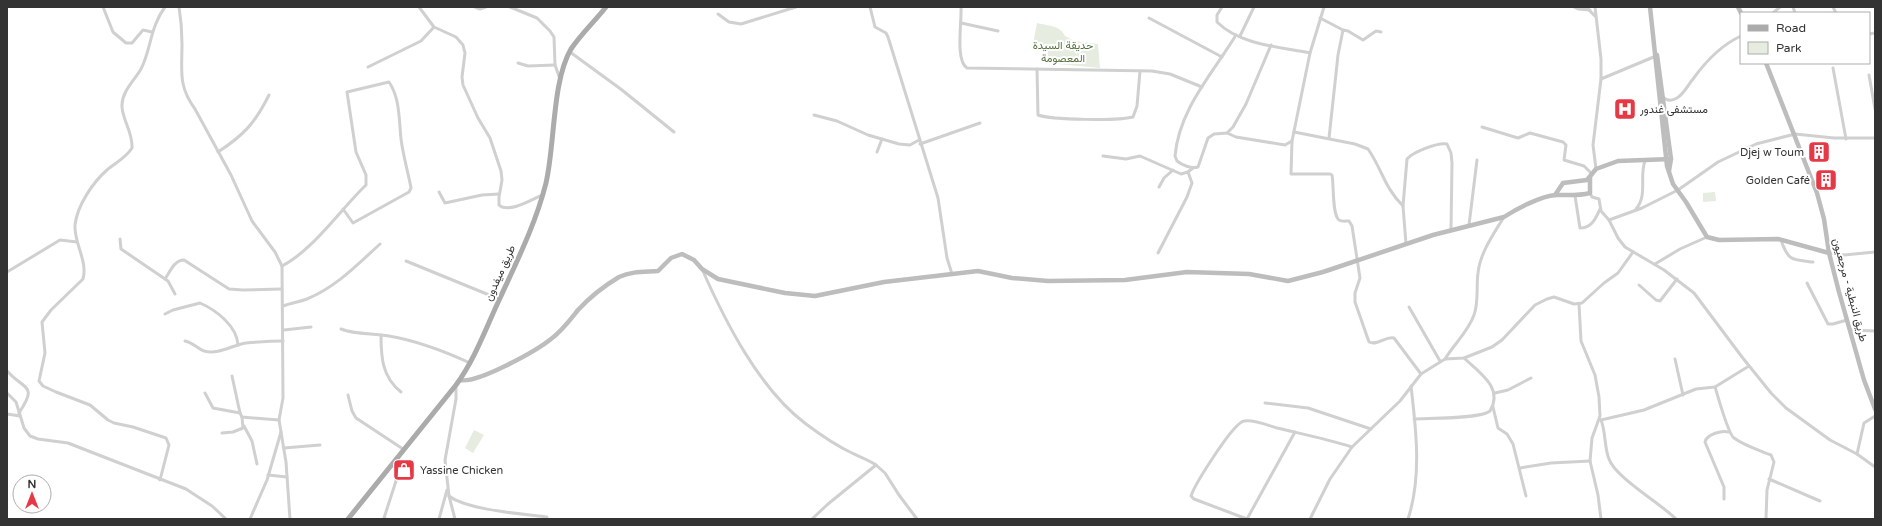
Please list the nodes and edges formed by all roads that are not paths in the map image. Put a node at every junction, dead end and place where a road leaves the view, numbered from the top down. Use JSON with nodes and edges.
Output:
{"nodes":[{"id":1,"x":104,"y":7,"type":"edge"},
{"id":2,"x":165,"y":7,"type":"edge"},
{"id":3,"x":179,"y":7,"type":"edge"},
{"id":4,"x":419,"y":7,"type":"edge"},
{"id":5,"x":475,"y":7,"type":"edge"},
{"id":6,"x":486,"y":7,"type":"edge"},
{"id":7,"x":510,"y":7,"type":"edge"},
{"id":8,"x":606,"y":7,"type":"edge"},
{"id":9,"x":796,"y":7,"type":"edge"},
{"id":10,"x":870,"y":7,"type":"edge"},
{"id":11,"x":961,"y":7,"type":"edge"},
{"id":12,"x":1222,"y":7,"type":"edge"},
{"id":13,"x":1254,"y":7,"type":"edge"},
{"id":14,"x":1324,"y":7,"type":"edge"},
{"id":15,"x":1574,"y":7,"type":"edge"},
{"id":16,"x":1586,"y":7,"type":"edge"},
{"id":17,"x":1595,"y":7,"type":"edge"},
{"id":18,"x":1650,"y":7,"type":"edge"},
{"id":19,"x":1590,"y":10,"type":"junction"},
{"id":20,"x":718,"y":14,"type":"dead end"},
{"id":21,"x":1595,"y":16,"type":"junction"},
{"id":22,"x":1149,"y":18,"type":"dead end"},
{"id":23,"x":1320,"y":18,"type":"junction"},
{"id":24,"x":961,"y":23,"type":"junction"},
{"id":25,"x":434,"y":27,"type":"junction"},
{"id":26,"x":1343,"y":30,"type":"junction"},
{"id":27,"x":998,"y":31,"type":"dead end"},
{"id":28,"x":152,"y":32,"type":"junction"},
{"id":29,"x":1381,"y":32,"type":"dead end"},
{"id":30,"x":1238,"y":36,"type":"junction"},
{"id":31,"x":1740,"y":37,"type":"edge"},
{"id":32,"x":1271,"y":45,"type":"junction"},
{"id":33,"x":570,"y":52,"type":"junction"},
{"id":34,"x":1310,"y":53,"type":"junction"},
{"id":35,"x":1656,"y":54,"type":"junction"},
{"id":36,"x":1222,"y":57,"type":"junction"},
{"id":37,"x":518,"y":63,"type":"dead end"},
{"id":38,"x":1766,"y":64,"type":"edge"},
{"id":39,"x":555,"y":65,"type":"junction"},
{"id":40,"x":368,"y":66,"type":"dead end"},
{"id":41,"x":1833,"y":68,"type":"dead end"},
{"id":42,"x":1037,"y":69,"type":"junction"},
{"id":43,"x":1140,"y":71,"type":"junction"},
{"id":44,"x":1869,"y":75,"type":"dead end"},
{"id":45,"x":1601,"y":79,"type":"junction"},
{"id":46,"x":560,"y":81,"type":"junction"},
{"id":47,"x":1202,"y":87,"type":"junction"},
{"id":48,"x":269,"y":95,"type":"dead end"},
{"id":49,"x":1662,"y":100,"type":"junction"},
{"id":50,"x":1875,"y":109,"type":"edge"},
{"id":51,"x":814,"y":115,"type":"dead end"},
{"id":52,"x":980,"y":123,"type":"dead end"},
{"id":53,"x":1482,"y":127,"type":"dead end"},
{"id":54,"x":674,"y":132,"type":"dead end"},
{"id":55,"x":1294,"y":132,"type":"junction"},
{"id":56,"x":1227,"y":133,"type":"junction"},
{"id":57,"x":1795,"y":134,"type":"junction"},
{"id":58,"x":1329,"y":138,"type":"junction"},
{"id":59,"x":1846,"y":138,"type":"junction"},
{"id":60,"x":1875,"y":138,"type":"edge"},
{"id":61,"x":882,"y":139,"type":"junction"},
{"id":62,"x":1292,"y":141,"type":"junction"},
{"id":63,"x":920,"y":142,"type":"junction"},
{"id":64,"x":218,"y":152,"type":"junction"},
{"id":65,"x":877,"y":152,"type":"dead end"},
{"id":66,"x":1103,"y":156,"type":"dead end"},
{"id":67,"x":1667,"y":157,"type":"junction"},
{"id":68,"x":1477,"y":160,"type":"dead end"},
{"id":69,"x":1645,"y":161,"type":"junction"},
{"id":70,"x":1193,"y":168,"type":"junction"},
{"id":71,"x":1596,"y":169,"type":"junction"},
{"id":72,"x":1173,"y":170,"type":"junction"},
{"id":73,"x":1188,"y":172,"type":"junction"},
{"id":74,"x":1591,"y":175,"type":"junction"},
{"id":75,"x":1159,"y":187,"type":"dead end"},
{"id":76,"x":1678,"y":190,"type":"junction"},
{"id":77,"x":439,"y":192,"type":"dead end"},
{"id":78,"x":1590,"y":193,"type":"junction"},
{"id":79,"x":499,"y":194,"type":"junction"},
{"id":80,"x":542,"y":195,"type":"junction"},
{"id":81,"x":1555,"y":195,"type":"junction"},
{"id":82,"x":1575,"y":196,"type":"junction"},
{"id":83,"x":1403,"y":206,"type":"junction"},
{"id":84,"x":343,"y":209,"type":"junction"},
{"id":85,"x":1600,"y":209,"type":"junction"},
{"id":86,"x":1635,"y":210,"type":"junction"},
{"id":87,"x":1504,"y":217,"type":"junction"},
{"id":88,"x":1609,"y":220,"type":"junction"},
{"id":89,"x":1469,"y":225,"type":"junction"},
{"id":90,"x":1451,"y":230,"type":"junction"},
{"id":91,"x":1707,"y":237,"type":"junction"},
{"id":92,"x":120,"y":239,"type":"dead end"},
{"id":93,"x":1781,"y":240,"type":"junction"},
{"id":94,"x":76,"y":242,"type":"junction"},
{"id":95,"x":380,"y":244,"type":"dead end"},
{"id":96,"x":1406,"y":244,"type":"junction"},
{"id":97,"x":1633,"y":252,"type":"junction"},
{"id":98,"x":1875,"y":252,"type":"edge"},
{"id":99,"x":1158,"y":253,"type":"dead end"},
{"id":100,"x":1829,"y":253,"type":"junction"},
{"id":101,"x":406,"y":262,"type":"dead end"},
{"id":102,"x":1357,"y":262,"type":"junction"},
{"id":103,"x":1813,"y":262,"type":"dead end"},
{"id":104,"x":1655,"y":264,"type":"junction"},
{"id":105,"x":282,"y":266,"type":"junction"},
{"id":106,"x":702,"y":269,"type":"junction"},
{"id":107,"x":7,"y":272,"type":"edge"},
{"id":108,"x":952,"y":275,"type":"junction"},
{"id":109,"x":165,"y":279,"type":"junction"},
{"id":110,"x":1677,"y":279,"type":"junction"},
{"id":111,"x":1807,"y":283,"type":"dead end"},
{"id":112,"x":1639,"y":285,"type":"dead end"},
{"id":113,"x":282,"y":289,"type":"junction"},
{"id":114,"x":175,"y":294,"type":"dead end"},
{"id":115,"x":499,"y":299,"type":"junction"},
{"id":116,"x":1578,"y":304,"type":"junction"},
{"id":117,"x":283,"y":306,"type":"junction"},
{"id":118,"x":1409,"y":307,"type":"dead end"},
{"id":119,"x":165,"y":314,"type":"dead end"},
{"id":120,"x":1848,"y":320,"type":"junction"},
{"id":121,"x":311,"y":327,"type":"dead end"},
{"id":122,"x":341,"y":329,"type":"dead end"},
{"id":123,"x":284,"y":330,"type":"junction"},
{"id":124,"x":1851,"y":330,"type":"junction"},
{"id":125,"x":1875,"y":331,"type":"edge"},
{"id":126,"x":381,"y":335,"type":"junction"},
{"id":127,"x":185,"y":341,"type":"dead end"},
{"id":128,"x":283,"y":341,"type":"junction"},
{"id":129,"x":238,"y":345,"type":"junction"},
{"id":130,"x":1464,"y":358,"type":"junction"},
{"id":131,"x":1445,"y":359,"type":"junction"},
{"id":132,"x":1675,"y":359,"type":"dead end"},
{"id":133,"x":1440,"y":361,"type":"junction"},
{"id":134,"x":470,"y":363,"type":"junction"},
{"id":135,"x":1749,"y":366,"type":"junction"},
{"id":136,"x":7,"y":371,"type":"edge"},
{"id":137,"x":1421,"y":374,"type":"junction"},
{"id":138,"x":232,"y":376,"type":"dead end"},
{"id":139,"x":1531,"y":378,"type":"dead end"},
{"id":140,"x":460,"y":380,"type":"junction"},
{"id":141,"x":456,"y":385,"type":"junction"},
{"id":142,"x":1410,"y":386,"type":"junction"},
{"id":143,"x":1715,"y":387,"type":"junction"},
{"id":144,"x":401,"y":392,"type":"dead end"},
{"id":145,"x":7,"y":393,"type":"edge"},
{"id":146,"x":205,"y":393,"type":"dead end"},
{"id":147,"x":1495,"y":393,"type":"junction"},
{"id":148,"x":348,"y":395,"type":"dead end"},
{"id":149,"x":1683,"y":395,"type":"junction"},
{"id":150,"x":1265,"y":403,"type":"dead end"},
{"id":151,"x":1493,"y":407,"type":"junction"},
{"id":152,"x":1875,"y":409,"type":"edge"},
{"id":153,"x":240,"y":413,"type":"junction"},
{"id":154,"x":7,"y":414,"type":"edge"},
{"id":155,"x":20,"y":415,"type":"junction"},
{"id":156,"x":1600,"y":416,"type":"junction"},
{"id":157,"x":1875,"y":416,"type":"edge"},
{"id":158,"x":242,"y":417,"type":"junction"},
{"id":159,"x":1414,"y":419,"type":"junction"},
{"id":160,"x":279,"y":420,"type":"junction"},
{"id":161,"x":1601,"y":420,"type":"junction"},
{"id":162,"x":244,"y":426,"type":"junction"},
{"id":163,"x":1371,"y":428,"type":"junction"},
{"id":164,"x":281,"y":431,"type":"junction"},
{"id":165,"x":1295,"y":432,"type":"junction"},
{"id":166,"x":1729,"y":432,"type":"junction"},
{"id":167,"x":222,"y":433,"type":"dead end"},
{"id":168,"x":320,"y":444,"type":"dead end"},
{"id":169,"x":1352,"y":446,"type":"junction"},
{"id":170,"x":284,"y":448,"type":"junction"},
{"id":171,"x":403,"y":449,"type":"junction"},
{"id":172,"x":1857,"y":454,"type":"junction"},
{"id":173,"x":395,"y":460,"type":"junction"},
{"id":174,"x":1590,"y":461,"type":"junction"},
{"id":175,"x":257,"y":464,"type":"dead end"},
{"id":176,"x":876,"y":466,"type":"junction"},
{"id":177,"x":1875,"y":467,"type":"edge"},
{"id":178,"x":1520,"y":468,"type":"junction"},
{"id":179,"x":268,"y":475,"type":"junction"},
{"id":180,"x":287,"y":477,"type":"junction"},
{"id":181,"x":1769,"y":479,"type":"junction"},
{"id":182,"x":160,"y":480,"type":"junction"},
{"id":183,"x":448,"y":488,"type":"junction"},
{"id":184,"x":449,"y":496,"type":"junction"},
{"id":185,"x":1526,"y":496,"type":"dead end"},
{"id":186,"x":1724,"y":500,"type":"dead end"},
{"id":187,"x":1820,"y":501,"type":"dead end"},
{"id":188,"x":548,"y":517,"type":"dead end"},
{"id":189,"x":226,"y":519,"type":"edge"},
{"id":190,"x":250,"y":519,"type":"edge"},
{"id":191,"x":290,"y":519,"type":"edge"},
{"id":192,"x":348,"y":519,"type":"edge"},
{"id":193,"x":386,"y":519,"type":"edge"},
{"id":194,"x":438,"y":519,"type":"edge"},
{"id":195,"x":455,"y":519,"type":"edge"},
{"id":196,"x":812,"y":519,"type":"edge"},
{"id":197,"x":917,"y":519,"type":"edge"},
{"id":198,"x":1247,"y":519,"type":"edge"},
{"id":199,"x":1310,"y":519,"type":"edge"},
{"id":200,"x":1408,"y":519,"type":"edge"},
{"id":201,"x":1601,"y":519,"type":"edge"},
{"id":202,"x":1676,"y":519,"type":"edge"},
{"id":203,"x":1766,"y":519,"type":"edge"}],
"edges":[{"from":1,"to":28,"type":"street"},
{"from":2,"to":28,"type":"street"},
{"from":3,"to":64,"type":"street"},
{"from":4,"to":25,"type":"street"},
{"from":5,"to":6,"type":"street"},
{"from":7,"to":39,"type":"street"},
{"from":8,"to":33,"type":"main road","name":"طريق ميفدون"},
{"from":9,"to":20,"type":"street"},
{"from":10,"to":63,"type":"street"},
{"from":11,"to":24,"type":"street"},
{"from":12,"to":30,"type":"street"},
{"from":13,"to":30,"type":"street"},
{"from":14,"to":23,"type":"street"},
{"from":15,"to":19,"type":"street"},
{"from":16,"to":19,"type":"street"},
{"from":17,"to":21,"type":"street"},
{"from":18,"to":35,"type":"street"},
{"from":19,"to":21,"type":"street"},
{"from":21,"to":45,"type":"street"},
{"from":22,"to":36,"type":"street"},
{"from":23,"to":26,"type":"street"},
{"from":23,"to":34,"type":"street"},
{"from":24,"to":27,"type":"street"},
{"from":24,"to":42,"type":"street"},
{"from":25,"to":40,"type":"street"},
{"from":25,"to":79,"type":"street"},
{"from":26,"to":29,"type":"street"},
{"from":26,"to":58,"type":"street"},
{"from":28,"to":94,"type":"street"},
{"from":30,"to":32,"type":"street"},
{"from":30,"to":36,"type":"street"},
{"from":31,"to":49,"type":"street"},
{"from":32,"to":34,"type":"street"},
{"from":32,"to":56,"type":"street"},
{"from":33,"to":46,"type":"main road","name":"طريق ميفدون"},
{"from":33,"to":54,"type":"street"},
{"from":34,"to":55,"type":"street"},
{"from":35,"to":45,"type":"street"},
{"from":35,"to":49,"type":"street"},
{"from":36,"to":47,"type":"street"},
{"from":37,"to":39,"type":"street"},
{"from":38,"to":57,"type":"street","name":"طريق النبطية - مرجعيون"},
{"from":39,"to":46,"type":"street"},
{"from":41,"to":59,"type":"street"},
{"from":42,"to":43,"type":"street"},
{"from":42,"to":43,"type":"street"},
{"from":43,"to":47,"type":"street"},
{"from":44,"to":50,"type":"street"},
{"from":45,"to":71,"type":"street"},
{"from":46,"to":80,"type":"main road","name":"طريق ميفدون"},
{"from":47,"to":70,"type":"street"},
{"from":48,"to":64,"type":"street"},
{"from":49,"to":67,"type":"street"},
{"from":51,"to":61,"type":"street"},
{"from":52,"to":63,"type":"street"},
{"from":53,"to":74,"type":"street"},
{"from":55,"to":58,"type":"street"},
{"from":55,"to":62,"type":"street"},
{"from":56,"to":62,"type":"street"},
{"from":56,"to":70,"type":"street"},
{"from":57,"to":59,"type":"street"},
{"from":57,"to":76,"type":"street"},
{"from":57,"to":100,"type":"street","name":"طريق النبطية - مرجعيون"},
{"from":58,"to":83,"type":"street"},
{"from":59,"to":60,"type":"street"},
{"from":61,"to":63,"type":"street"},
{"from":61,"to":65,"type":"street"},
{"from":62,"to":102,"type":"street"},
{"from":63,"to":108,"type":"street"},
{"from":64,"to":105,"type":"street"},
{"from":66,"to":72,"type":"street"},
{"from":67,"to":69,"type":"street"},
{"from":67,"to":76,"type":"street"},
{"from":68,"to":89,"type":"street"},
{"from":69,"to":71,"type":"street"},
{"from":69,"to":86,"type":"street"},
{"from":70,"to":73,"type":"street"},
{"from":71,"to":74,"type":"street"},
{"from":72,"to":73,"type":"street"},
{"from":72,"to":75,"type":"street"},
{"from":73,"to":99,"type":"street"},
{"from":74,"to":78,"type":"street"},
{"from":74,"to":81,"type":"street"},
{"from":76,"to":86,"type":"street"},
{"from":76,"to":91,"type":"street"},
{"from":77,"to":79,"type":"street"},
{"from":78,"to":82,"type":"street"},
{"from":78,"to":85,"type":"street"},
{"from":79,"to":80,"type":"street"},
{"from":80,"to":115,"type":"main road","name":"طريق ميفدون"},
{"from":81,"to":82,"type":"street"},
{"from":81,"to":87,"type":"street"},
{"from":82,"to":85,"type":"street"},
{"from":83,"to":90,"type":"street"},
{"from":83,"to":96,"type":"street"},
{"from":84,"to":84,"type":"street"},
{"from":84,"to":105,"type":"street"},
{"from":85,"to":88,"type":"street"},
{"from":86,"to":88,"type":"street"},
{"from":87,"to":89,"type":"street"},
{"from":87,"to":131,"type":"street"},
{"from":88,"to":97,"type":"street"},
{"from":89,"to":90,"type":"street"},
{"from":90,"to":96,"type":"street"},
{"from":91,"to":93,"type":"street"},
{"from":91,"to":104,"type":"street"},
{"from":92,"to":109,"type":"street"},
{"from":93,"to":100,"type":"street"},
{"from":93,"to":103,"type":"street"},
{"from":94,"to":107,"type":"street"},
{"from":94,"to":182,"type":"street"},
{"from":95,"to":117,"type":"street"},
{"from":96,"to":102,"type":"street"},
{"from":97,"to":104,"type":"street"},
{"from":97,"to":116,"type":"street"},
{"from":98,"to":100,"type":"street"},
{"from":100,"to":120,"type":"street","name":"طريق النبطية - مرجعيون"},
{"from":101,"to":115,"type":"street"},
{"from":102,"to":108,"type":"street"},
{"from":102,"to":137,"type":"street"},
{"from":104,"to":110,"type":"street"},
{"from":105,"to":113,"type":"street"},
{"from":106,"to":108,"type":"street"},
{"from":106,"to":140,"type":"street"},
{"from":106,"to":176,"type":"street"},
{"from":109,"to":113,"type":"street"},
{"from":109,"to":114,"type":"street"},
{"from":110,"to":112,"type":"street"},
{"from":110,"to":135,"type":"street"},
{"from":111,"to":120,"type":"street"},
{"from":113,"to":117,"type":"street"},
{"from":115,"to":134,"type":"main road","name":"طريق ميفدون"},
{"from":116,"to":130,"type":"street"},
{"from":116,"to":156,"type":"street"},
{"from":117,"to":123,"type":"street"},
{"from":118,"to":133,"type":"street"},
{"from":119,"to":129,"type":"street"},
{"from":120,"to":124,"type":"street","name":"طريق النبطية - مرجعيون"},
{"from":121,"to":123,"type":"street"},
{"from":122,"to":126,"type":"street"},
{"from":123,"to":128,"type":"street"},
{"from":124,"to":125,"type":"street"},
{"from":124,"to":152,"type":"street","name":"طريق النبطية - مرجعيون"},
{"from":126,"to":134,"type":"street"},
{"from":126,"to":144,"type":"street"},
{"from":127,"to":129,"type":"street"},
{"from":128,"to":129,"type":"street"},
{"from":128,"to":160,"type":"street"},
{"from":130,"to":131,"type":"street"},
{"from":130,"to":147,"type":"street"},
{"from":131,"to":133,"type":"street"},
{"from":132,"to":149,"type":"street"},
{"from":133,"to":137,"type":"street"},
{"from":134,"to":140,"type":"main road","name":"طريق ميفدون"},
{"from":135,"to":143,"type":"street"},
{"from":135,"to":172,"type":"street"},
{"from":136,"to":155,"type":"street"},
{"from":137,"to":142,"type":"street"},
{"from":138,"to":153,"type":"street"},
{"from":139,"to":147,"type":"street"},
{"from":140,"to":141,"type":"main road","name":"طريق ميفدون"},
{"from":141,"to":171,"type":"main road","name":"طريق ميفدون"},
{"from":141,"to":183,"type":"street"},
{"from":142,"to":159,"type":"street"},
{"from":142,"to":163,"type":"street"},
{"from":143,"to":149,"type":"street"},
{"from":143,"to":166,"type":"street"},
{"from":145,"to":155,"type":"street"},
{"from":146,"to":153,"type":"street"},
{"from":147,"to":151,"type":"street"},
{"from":148,"to":171,"type":"street"},
{"from":149,"to":161,"type":"street"},
{"from":150,"to":163,"type":"street"},
{"from":151,"to":159,"type":"street"},
{"from":151,"to":178,"type":"street"},
{"from":153,"to":158,"type":"street"},
{"from":154,"to":155,"type":"street"},
{"from":155,"to":182,"type":"street"},
{"from":156,"to":161,"type":"street"},
{"from":156,"to":174,"type":"street"},
{"from":157,"to":172,"type":"street"},
{"from":158,"to":160,"type":"street"},
{"from":158,"to":162,"type":"street"},
{"from":159,"to":200,"type":"street"},
{"from":160,"to":164,"type":"street"},
{"from":161,"to":202,"type":"street"},
{"from":162,"to":167,"type":"street"},
{"from":162,"to":175,"type":"street"},
{"from":163,"to":169,"type":"street"},
{"from":164,"to":170,"type":"street"},
{"from":164,"to":179,"type":"street"},
{"from":165,"to":169,"type":"street"},
{"from":165,"to":198,"type":"street"},
{"from":165,"to":198,"type":"street"},
{"from":166,"to":181,"type":"street"},
{"from":166,"to":186,"type":"street"},
{"from":168,"to":170,"type":"street"},
{"from":169,"to":199,"type":"street"},
{"from":170,"to":180,"type":"street"},
{"from":171,"to":173,"type":"main road","name":"طريق ميفدون"},
{"from":172,"to":177,"type":"street"},
{"from":173,"to":192,"type":"main road","name":"طريق ميفدون"},
{"from":173,"to":193,"type":"street"},
{"from":174,"to":178,"type":"street"},
{"from":174,"to":201,"type":"street"},
{"from":176,"to":196,"type":"street"},
{"from":176,"to":197,"type":"street"},
{"from":178,"to":185,"type":"street"},
{"from":179,"to":180,"type":"street"},
{"from":179,"to":190,"type":"street"},
{"from":180,"to":191,"type":"street"},
{"from":181,"to":187,"type":"street"},
{"from":181,"to":203,"type":"street"},
{"from":182,"to":189,"type":"street"},
{"from":183,"to":184,"type":"street"},
{"from":183,"to":194,"type":"street"},
{"from":184,"to":188,"type":"street"},
{"from":184,"to":195,"type":"street"}]}
